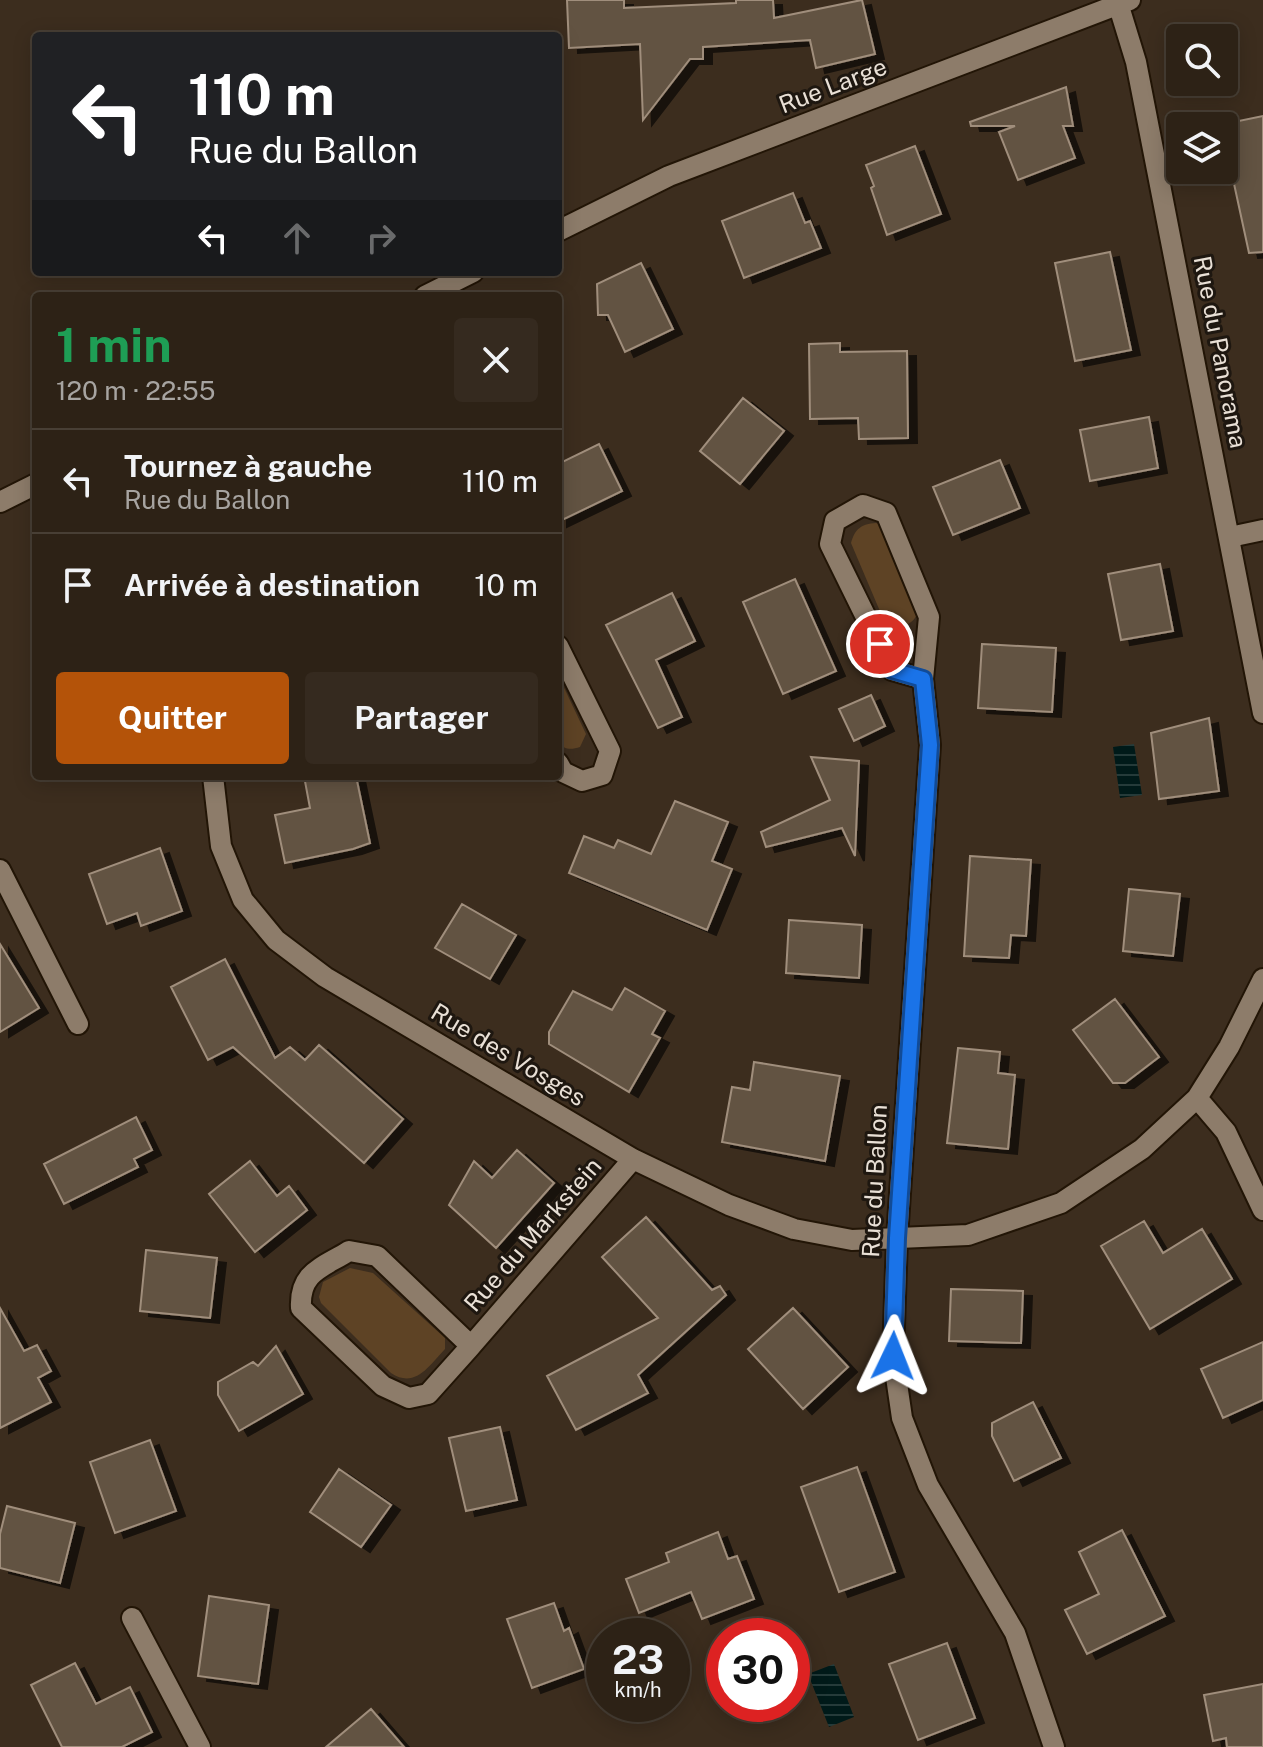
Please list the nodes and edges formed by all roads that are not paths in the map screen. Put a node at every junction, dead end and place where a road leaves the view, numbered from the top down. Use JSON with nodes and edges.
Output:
{"nodes":[{"id":1,"x":1122,"y":1,"type":"edge"},
{"id":2,"x":562,"y":229,"type":"edge"},
{"id":3,"x":465,"y":276,"type":"edge"},
{"id":4,"x":433,"y":292,"type":"edge"},
{"id":5,"x":32,"y":486,"type":"edge"},
{"id":6,"x":0,"y":502,"type":"edge"},
{"id":7,"x":1263,"y":530,"type":"edge"},
{"id":8,"x":1230,"y":537,"type":"junction"},
{"id":9,"x":562,"y":654,"type":"edge"},
{"id":10,"x":923,"y":679,"type":"junction"},
{"id":11,"x":1263,"y":713,"type":"edge"},
{"id":12,"x":562,"y":770,"type":"edge"},
{"id":13,"x":213,"y":780,"type":"edge"},
{"id":14,"x":0,"y":870,"type":"edge"},
{"id":15,"x":1263,"y":979,"type":"edge"},
{"id":16,"x":78,"y":1024,"type":"dead end"},
{"id":17,"x":1197,"y":1098,"type":"junction"},
{"id":18,"x":633,"y":1159,"type":"junction"},
{"id":19,"x":1263,"y":1210,"type":"edge"},
{"id":20,"x":897,"y":1238,"type":"junction"},
{"id":21,"x":471,"y":1346,"type":"junction"},
{"id":22,"x":132,"y":1618,"type":"dead end"},
{"id":23,"x":200,"y":1747,"type":"edge"},
{"id":24,"x":1054,"y":1747,"type":"edge"}],
"edges":[{"from":1,"to":2,"type":"street","name":"Rue Large"},
{"from":1,"to":8,"type":"street","name":"Rue du Panorama"},
{"from":3,"to":4,"type":"street"},
{"from":5,"to":6,"type":"street"},
{"from":7,"to":8,"type":"street"},
{"from":8,"to":11,"type":"street","name":"Rue du Panorama"},
{"from":9,"to":12,"type":"street"},
{"from":10,"to":10,"type":"street","name":"Rue du Ballon"},
{"from":10,"to":20,"type":"street","name":"Rue du Ballon"},
{"from":13,"to":18,"type":"street","name":"Rue des Vosges"},
{"from":14,"to":16,"type":"street"},
{"from":15,"to":17,"type":"street"},
{"from":17,"to":19,"type":"street"},
{"from":17,"to":20,"type":"street"},
{"from":18,"to":20,"type":"street","name":"Rue des Vosges"},
{"from":18,"to":21,"type":"street","name":"Rue du Markstein"},
{"from":20,"to":24,"type":"street","name":"Rue du Ballon"},
{"from":21,"to":21,"type":"street","name":"Rue du Markstein"},
{"from":22,"to":23,"type":"street"}]}
